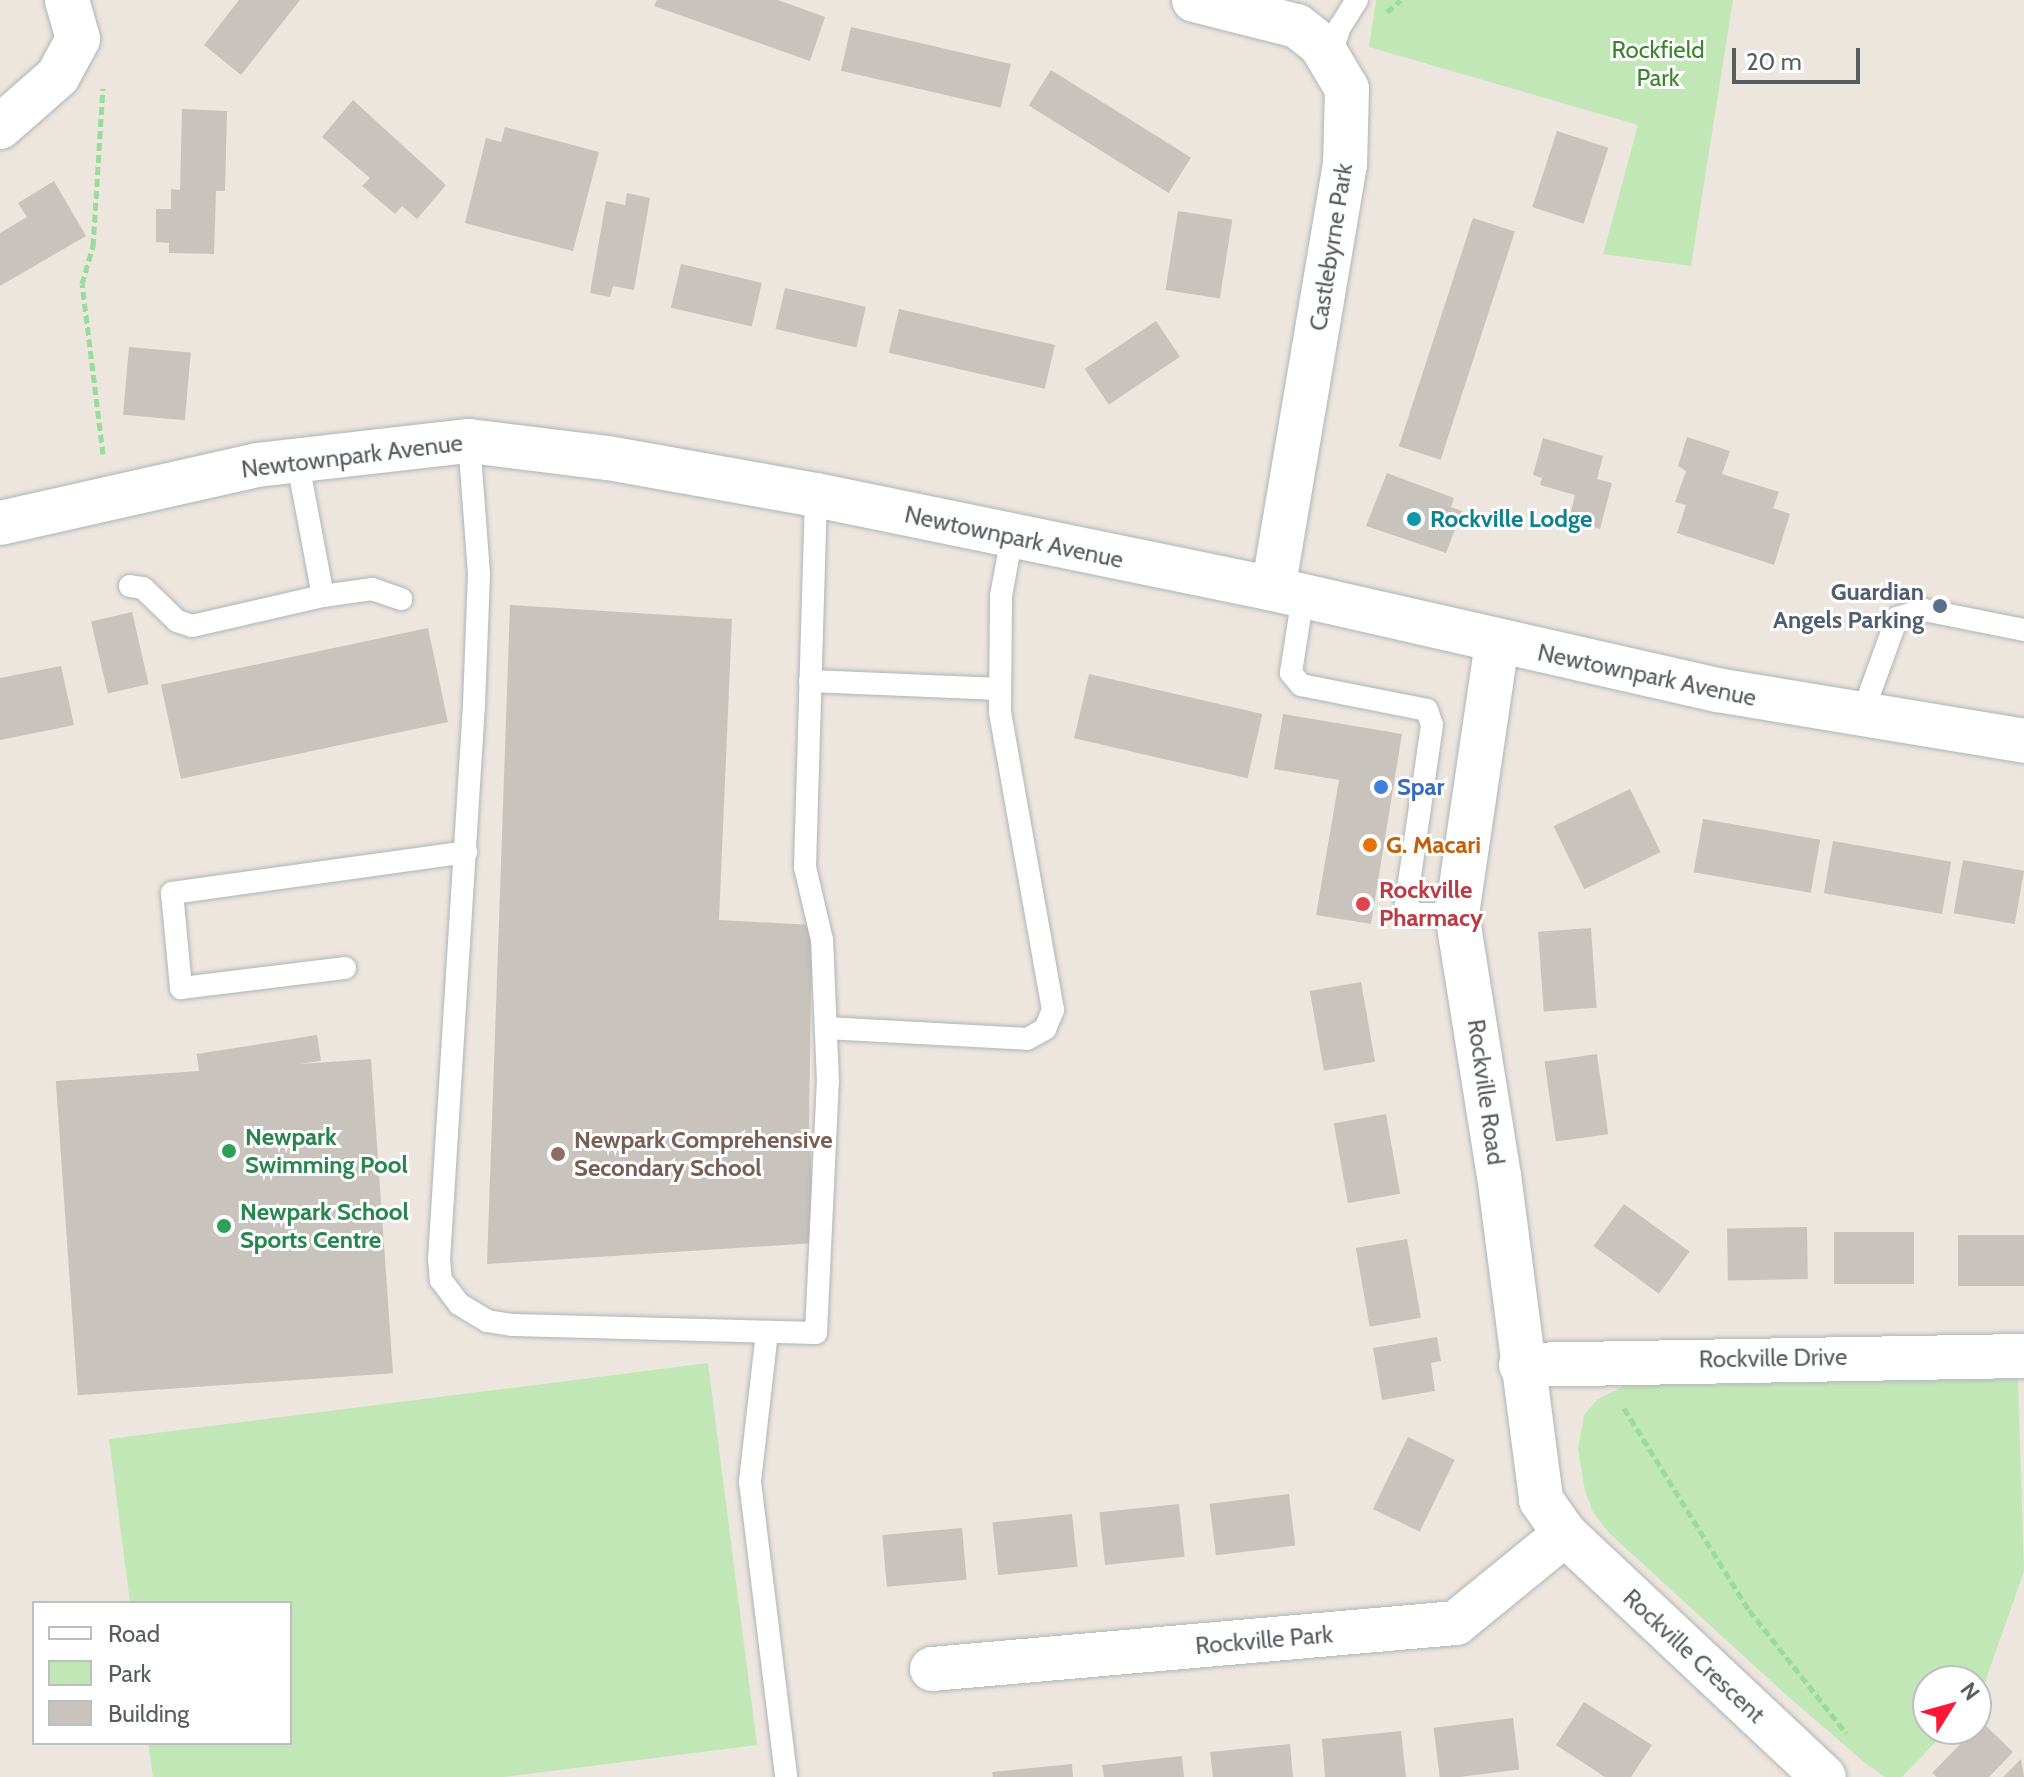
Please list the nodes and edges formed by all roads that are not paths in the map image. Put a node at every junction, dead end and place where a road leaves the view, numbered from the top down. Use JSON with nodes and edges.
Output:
{"nodes":[{"id":1,"x":1194,"y":0,"type":"edge"},
{"id":2,"x":1357,"y":0,"type":"edge"},
{"id":3,"x":72,"y":20,"type":"edge"},
{"id":4,"x":1330,"y":57,"type":"junction"},
{"id":5,"x":0,"y":127,"type":"edge"},
{"id":6,"x":469,"y":441,"type":"junction"},
{"id":7,"x":297,"y":459,"type":"junction"},
{"id":8,"x":816,"y":495,"type":"junction"},
{"id":9,"x":0,"y":523,"type":"edge"},
{"id":10,"x":1012,"y":536,"type":"junction"},
{"id":11,"x":130,"y":586,"type":"dead end"},
{"id":12,"x":1288,"y":593,"type":"junction"},
{"id":13,"x":323,"y":596,"type":"junction"},
{"id":14,"x":401,"y":599,"type":"dead end"},
{"id":15,"x":2024,"y":630,"type":"edge"},
{"id":16,"x":1497,"y":643,"type":"junction"},
{"id":17,"x":810,"y":681,"type":"junction"},
{"id":18,"x":1000,"y":689,"type":"junction"},
{"id":19,"x":1861,"y":717,"type":"junction"},
{"id":20,"x":2024,"y":741,"type":"edge"},
{"id":21,"x":466,"y":852,"type":"junction"},
{"id":22,"x":1457,"y":914,"type":"junction"},
{"id":23,"x":345,"y":968,"type":"dead end"},
{"id":24,"x":826,"y":1028,"type":"junction"},
{"id":25,"x":767,"y":1332,"type":"junction"},
{"id":26,"x":2024,"y":1356,"type":"edge"},
{"id":27,"x":1521,"y":1365,"type":"junction"},
{"id":28,"x":1565,"y":1534,"type":"junction"},
{"id":29,"x":932,"y":1669,"type":"dead end"},
{"id":30,"x":786,"y":1777,"type":"edge"},
{"id":31,"x":1824,"y":1777,"type":"edge"}],
"edges":[{"from":1,"to":4,"type":"street","name":"Castlebyrne Park"},
{"from":2,"to":4,"type":"lane"},
{"from":3,"to":5,"type":"street"},
{"from":4,"to":12,"type":"street","name":"Castlebyrne Park"},
{"from":6,"to":7,"type":"street","name":"Newtownpark Avenue"},
{"from":6,"to":8,"type":"street","name":"Newtownpark Avenue"},
{"from":6,"to":21,"type":"lane"},
{"from":7,"to":9,"type":"street","name":"Newtownpark Avenue"},
{"from":7,"to":13,"type":"lane"},
{"from":8,"to":10,"type":"street","name":"Newtownpark Avenue"},
{"from":8,"to":17,"type":"lane"},
{"from":10,"to":12,"type":"street","name":"Newtownpark Avenue"},
{"from":10,"to":18,"type":"lane"},
{"from":11,"to":13,"type":"lane"},
{"from":12,"to":16,"type":"street","name":"Newtownpark Avenue"},
{"from":12,"to":22,"type":"lane"},
{"from":13,"to":14,"type":"lane"},
{"from":15,"to":19,"type":"lane"},
{"from":16,"to":19,"type":"street","name":"Newtownpark Avenue"},
{"from":16,"to":22,"type":"street","name":"Rockville Road"},
{"from":17,"to":18,"type":"lane"},
{"from":17,"to":24,"type":"lane"},
{"from":18,"to":24,"type":"lane"},
{"from":19,"to":20,"type":"street","name":"Newtownpark Avenue"},
{"from":21,"to":23,"type":"lane"},
{"from":21,"to":25,"type":"lane"},
{"from":22,"to":27,"type":"street","name":"Rockville Road"},
{"from":24,"to":25,"type":"lane"},
{"from":25,"to":30,"type":"lane"},
{"from":26,"to":27,"type":"street","name":"Rockville Drive"},
{"from":27,"to":28,"type":"street","name":"Rockville Road"},
{"from":28,"to":29,"type":"street","name":"Rockville Park"},
{"from":28,"to":31,"type":"street","name":"Rockville Crescent"}]}
